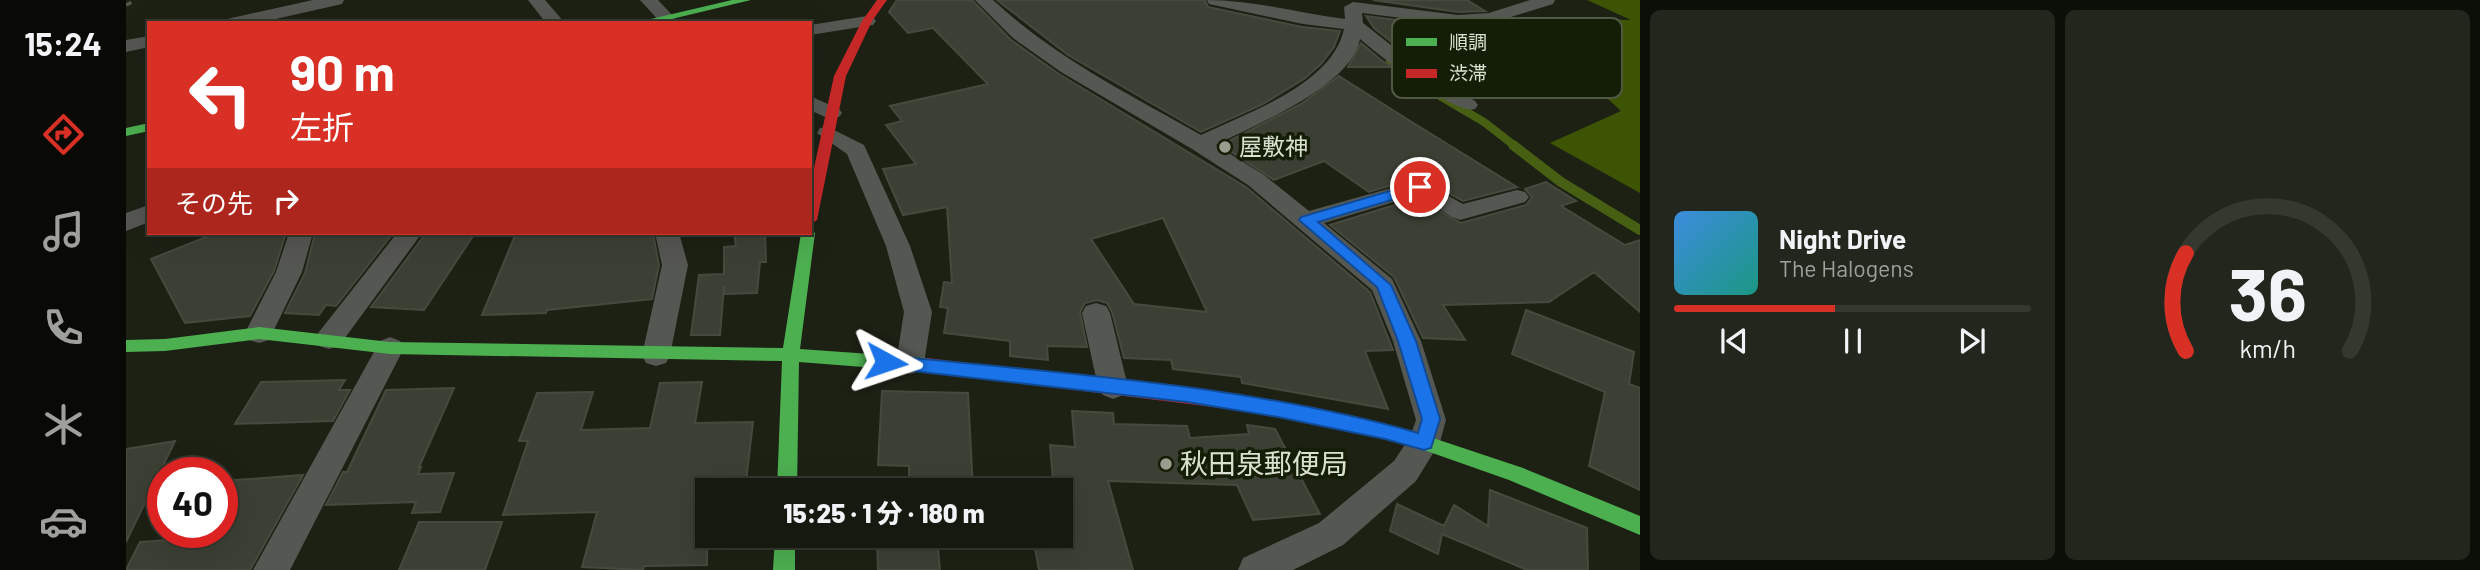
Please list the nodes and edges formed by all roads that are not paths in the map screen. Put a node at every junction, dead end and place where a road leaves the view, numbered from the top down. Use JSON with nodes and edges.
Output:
{"nodes":[{"id":1,"x":536,"y":0,"type":"edge"},
{"id":2,"x":648,"y":0,"type":"edge"},
{"id":3,"x":746,"y":0,"type":"edge"},
{"id":4,"x":882,"y":0,"type":"edge"},
{"id":5,"x":983,"y":0,"type":"edge"},
{"id":6,"x":1214,"y":0,"type":"edge"},
{"id":7,"x":1547,"y":0,"type":"edge"},
{"id":8,"x":325,"y":1,"type":"edge"},
{"id":9,"x":1351,"y":11,"type":"edge"},
{"id":10,"x":666,"y":18,"type":"junction"},
{"id":11,"x":1434,"y":18,"type":"edge"},
{"id":12,"x":1491,"y":18,"type":"edge"},
{"id":13,"x":241,"y":21,"type":"edge"},
{"id":14,"x":328,"y":21,"type":"edge"},
{"id":15,"x":554,"y":21,"type":"edge"},
{"id":16,"x":650,"y":21,"type":"edge"},
{"id":17,"x":867,"y":21,"type":"junction"},
{"id":18,"x":812,"y":30,"type":"edge"},
{"id":19,"x":147,"y":42,"type":"edge"},
{"id":20,"x":126,"y":47,"type":"edge"},
{"id":21,"x":1392,"y":54,"type":"edge"},
{"id":22,"x":1457,"y":98,"type":"edge"},
{"id":23,"x":812,"y":104,"type":"edge"},
{"id":24,"x":1468,"y":105,"type":"dead end"},
{"id":25,"x":830,"y":123,"type":"junction"},
{"id":26,"x":147,"y":127,"type":"edge"},
{"id":27,"x":126,"y":132,"type":"edge"},
{"id":28,"x":1200,"y":144,"type":"junction"},
{"id":29,"x":1517,"y":197,"type":"dead end"},
{"id":30,"x":812,"y":210,"type":"edge"},
{"id":31,"x":147,"y":213,"type":"edge"},
{"id":32,"x":1307,"y":220,"type":"junction"},
{"id":33,"x":126,"y":223,"type":"edge"},
{"id":34,"x":300,"y":235,"type":"edge"},
{"id":35,"x":408,"y":235,"type":"edge"},
{"id":36,"x":668,"y":235,"type":"edge"},
{"id":37,"x":808,"y":235,"type":"edge"},
{"id":38,"x":1096,"y":313,"type":"dead end"},
{"id":39,"x":259,"y":334,"type":"junction"},
{"id":40,"x":329,"y":339,"type":"junction"},
{"id":41,"x":126,"y":346,"type":"edge"},
{"id":42,"x":390,"y":348,"type":"junction"},
{"id":43,"x":656,"y":355,"type":"junction"},
{"id":44,"x":791,"y":355,"type":"junction"},
{"id":45,"x":910,"y":363,"type":"junction"},
{"id":46,"x":1113,"y":387,"type":"junction"},
{"id":47,"x":1424,"y":442,"type":"junction"},
{"id":48,"x":786,"y":478,"type":"edge"},
{"id":49,"x":1640,"y":526,"type":"edge"},
{"id":50,"x":785,"y":548,"type":"edge"},
{"id":51,"x":271,"y":570,"type":"edge"},
{"id":52,"x":784,"y":570,"type":"edge"},
{"id":53,"x":1256,"y":570,"type":"edge"}],
"edges":[{"from":1,"to":15,"type":"street"},
{"from":2,"to":10,"type":"street"},
{"from":3,"to":10,"type":"street"},
{"from":4,"to":17,"type":"street"},
{"from":5,"to":28,"type":"street"},
{"from":6,"to":9,"type":"street"},
{"from":7,"to":12,"type":"street"},
{"from":8,"to":13,"type":"street"},
{"from":8,"to":14,"type":"street"},
{"from":9,"to":11,"type":"street"},
{"from":9,"to":21,"type":"street"},
{"from":9,"to":28,"type":"street"},
{"from":10,"to":16,"type":"street"},
{"from":17,"to":18,"type":"street"},
{"from":17,"to":25,"type":"street"},
{"from":19,"to":20,"type":"street"},
{"from":22,"to":24,"type":"street"},
{"from":23,"to":25,"type":"street"},
{"from":25,"to":30,"type":"street"},
{"from":25,"to":45,"type":"street"},
{"from":26,"to":27,"type":"street"},
{"from":28,"to":32,"type":"street"},
{"from":29,"to":32,"type":"street"},
{"from":31,"to":33,"type":"street"},
{"from":32,"to":47,"type":"street"},
{"from":34,"to":39,"type":"street"},
{"from":35,"to":40,"type":"street"},
{"from":36,"to":43,"type":"street"},
{"from":37,"to":44,"type":"street"},
{"from":38,"to":46,"type":"street"},
{"from":39,"to":40,"type":"street"},
{"from":39,"to":41,"type":"street"},
{"from":40,"to":42,"type":"street"},
{"from":42,"to":43,"type":"street"},
{"from":42,"to":51,"type":"street"},
{"from":43,"to":44,"type":"street"},
{"from":44,"to":45,"type":"street"},
{"from":44,"to":48,"type":"street"},
{"from":45,"to":46,"type":"street"},
{"from":46,"to":47,"type":"street"},
{"from":47,"to":49,"type":"street"},
{"from":47,"to":53,"type":"street"},
{"from":50,"to":52,"type":"street"}]}
